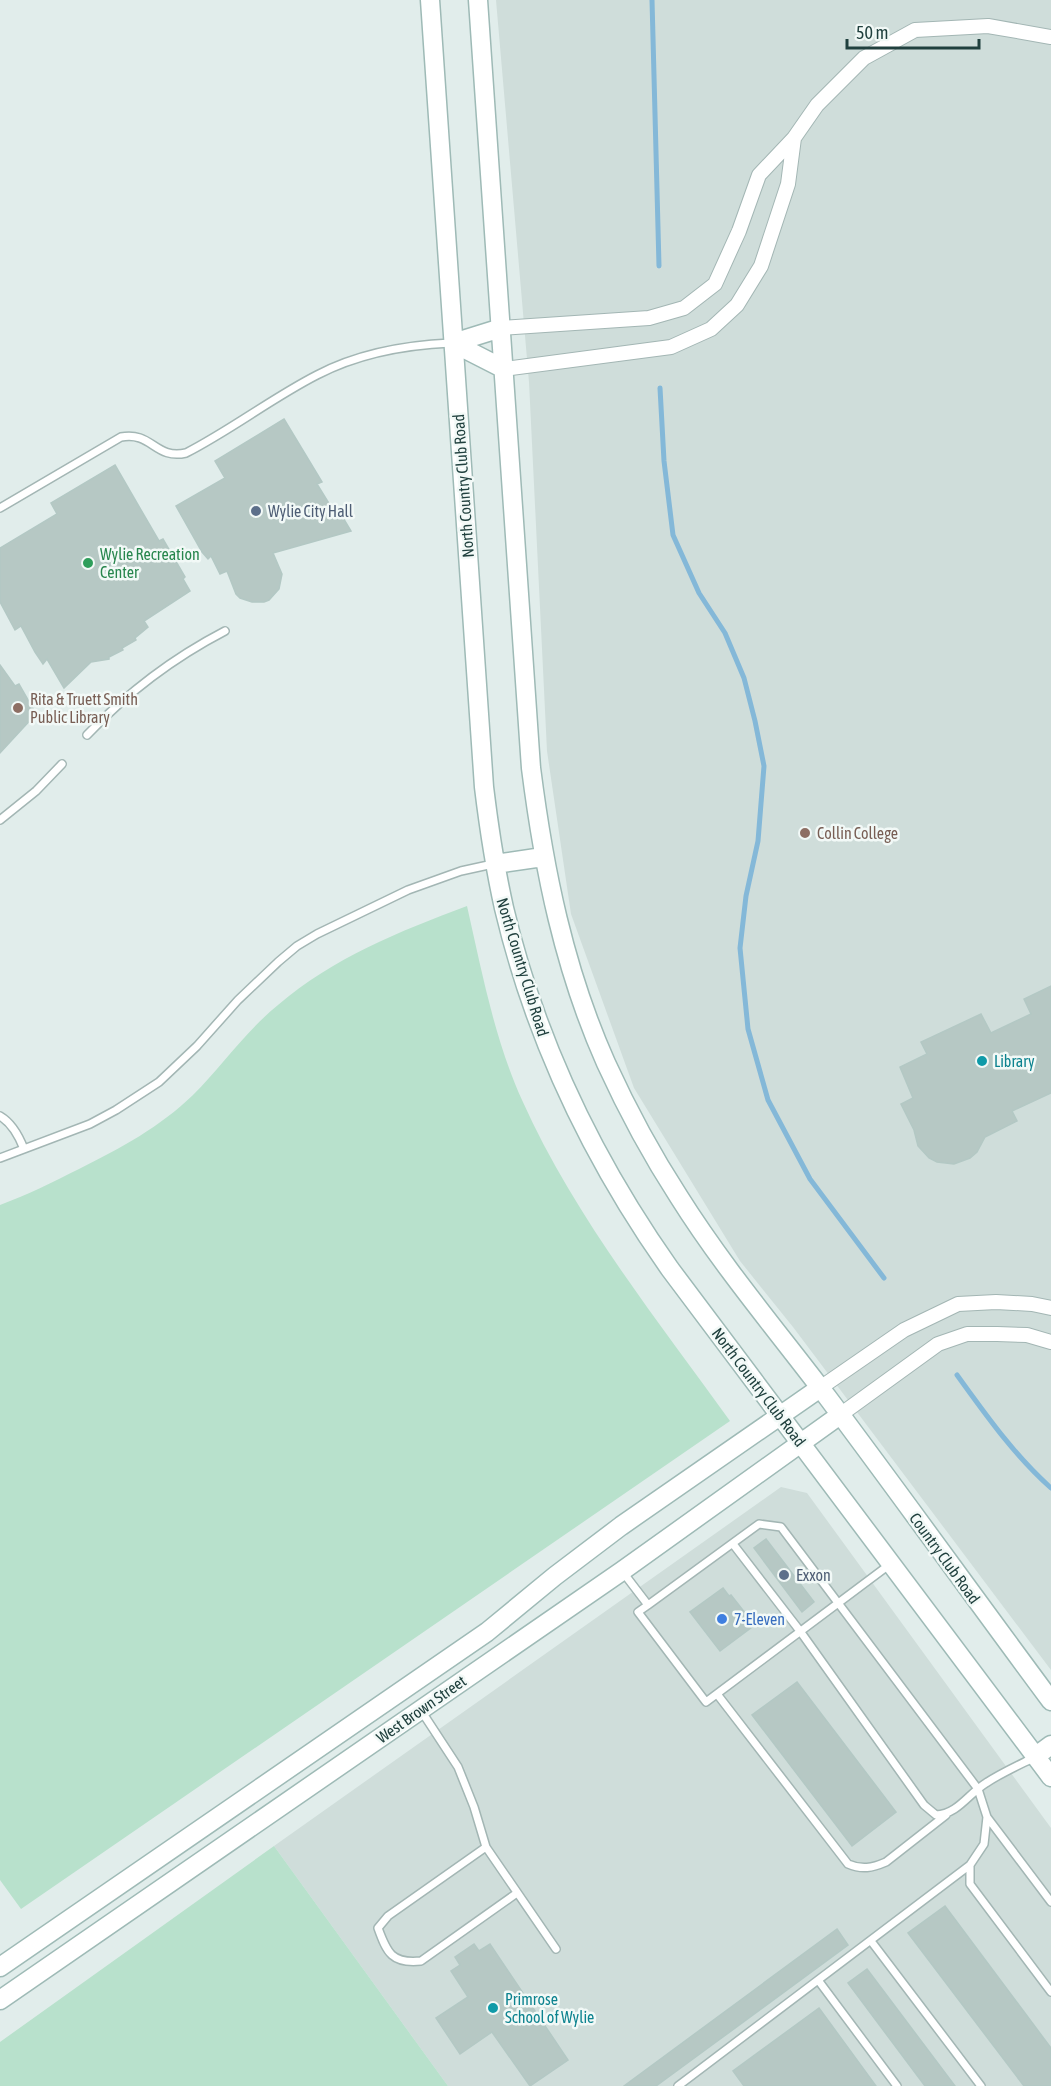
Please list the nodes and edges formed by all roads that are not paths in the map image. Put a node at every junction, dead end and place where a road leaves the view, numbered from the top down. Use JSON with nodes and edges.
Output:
{"nodes":[{"id":1,"x":430,"y":0,"type":"edge"},
{"id":2,"x":478,"y":0,"type":"edge"},
{"id":3,"x":1051,"y":37,"type":"edge"},
{"id":4,"x":794,"y":138,"type":"junction"},
{"id":5,"x":501,"y":328,"type":"junction"},
{"id":6,"x":453,"y":343,"type":"junction"},
{"id":7,"x":504,"y":369,"type":"junction"},
{"id":8,"x":0,"y":508,"type":"edge"},
{"id":9,"x":225,"y":630,"type":"dead end"},
{"id":10,"x":87,"y":735,"type":"dead end"},
{"id":11,"x":62,"y":764,"type":"dead end"},
{"id":12,"x":0,"y":820,"type":"edge"},
{"id":13,"x":543,"y":857,"type":"junction"},
{"id":14,"x":495,"y":864,"type":"junction"},
{"id":15,"x":0,"y":1116,"type":"edge"},
{"id":16,"x":24,"y":1149,"type":"junction"},
{"id":17,"x":0,"y":1158,"type":"edge"},
{"id":18,"x":1051,"y":1308,"type":"edge"},
{"id":19,"x":1051,"y":1342,"type":"edge"},
{"id":20,"x":820,"y":1388,"type":"junction"},
{"id":21,"x":840,"y":1415,"type":"junction"},
{"id":22,"x":781,"y":1416,"type":"junction"},
{"id":23,"x":802,"y":1443,"type":"junction"},
{"id":24,"x":733,"y":1544,"type":"junction"},
{"id":25,"x":891,"y":1563,"type":"junction"},
{"id":26,"x":622,"y":1571,"type":"junction"},
{"id":27,"x":837,"y":1604,"type":"junction"},
{"id":28,"x":648,"y":1605,"type":"junction"},
{"id":29,"x":800,"y":1631,"type":"junction"},
{"id":30,"x":487,"y":1632,"type":"junction"},
{"id":31,"x":717,"y":1694,"type":"junction"},
{"id":32,"x":1051,"y":1701,"type":"edge"},
{"id":33,"x":421,"y":1710,"type":"junction"},
{"id":34,"x":1051,"y":1745,"type":"edge"},
{"id":35,"x":1036,"y":1756,"type":"junction"},
{"id":36,"x":1051,"y":1777,"type":"edge"},
{"id":37,"x":978,"y":1789,"type":"junction"},
{"id":38,"x":945,"y":1815,"type":"junction"},
{"id":39,"x":987,"y":1817,"type":"junction"},
{"id":40,"x":486,"y":1847,"type":"junction"},
{"id":41,"x":970,"y":1865,"type":"junction"},
{"id":42,"x":517,"y":1893,"type":"junction"},
{"id":43,"x":1051,"y":1902,"type":"edge"},
{"id":44,"x":871,"y":1941,"type":"junction"},
{"id":45,"x":556,"y":1949,"type":"dead end"},
{"id":46,"x":0,"y":1967,"type":"edge"},
{"id":47,"x":818,"y":1980,"type":"junction"},
{"id":48,"x":1051,"y":1992,"type":"edge"},
{"id":49,"x":0,"y":2000,"type":"edge"},
{"id":50,"x":678,"y":2086,"type":"edge"},
{"id":51,"x":897,"y":2086,"type":"edge"},
{"id":52,"x":981,"y":2086,"type":"edge"}],
"edges":[{"from":1,"to":6,"type":"main road","name":"North Country Club Road"},
{"from":2,"to":5,"type":"main road"},
{"from":3,"to":4,"type":"street"},
{"from":4,"to":5,"type":"street"},
{"from":4,"to":7,"type":"street"},
{"from":5,"to":6,"type":"main road"},
{"from":5,"to":7,"type":"main road"},
{"from":6,"to":7,"type":"main road"},
{"from":6,"to":8,"type":"lane"},
{"from":6,"to":14,"type":"main road","name":"North Country Club Road"},
{"from":7,"to":13,"type":"main road"},
{"from":9,"to":10,"type":"lane"},
{"from":11,"to":12,"type":"lane"},
{"from":13,"to":14,"type":"main road"},
{"from":13,"to":20,"type":"main road"},
{"from":14,"to":16,"type":"lane"},
{"from":14,"to":22,"type":"main road","name":"North Country Club Road"},
{"from":15,"to":16,"type":"lane"},
{"from":16,"to":17,"type":"lane"},
{"from":18,"to":20,"type":"street"},
{"from":19,"to":21,"type":"street"},
{"from":20,"to":21,"type":"main road"},
{"from":20,"to":22,"type":"main road","name":"West Brown Street"},
{"from":21,"to":23,"type":"main road","name":"West Brown Street"},
{"from":21,"to":32,"type":"main road","name":"Country Club Road"},
{"from":22,"to":23,"type":"main road","name":"North Country Club Road"},
{"from":22,"to":30,"type":"main road","name":"West Brown Street"},
{"from":23,"to":25,"type":"main road","name":"North Country Club Road"},
{"from":23,"to":26,"type":"main road","name":"West Brown Street"},
{"from":24,"to":27,"type":"lane"},
{"from":24,"to":28,"type":"lane"},
{"from":24,"to":29,"type":"lane"},
{"from":25,"to":27,"type":"lane"},
{"from":25,"to":35,"type":"main road","name":"North Country Club Road"},
{"from":26,"to":28,"type":"lane"},
{"from":26,"to":33,"type":"main road","name":"West Brown Street"},
{"from":27,"to":29,"type":"lane"},
{"from":27,"to":37,"type":"lane"},
{"from":28,"to":31,"type":"lane"},
{"from":29,"to":31,"type":"lane"},
{"from":29,"to":38,"type":"lane"},
{"from":30,"to":33,"type":"main road"},
{"from":30,"to":46,"type":"main road","name":"West Brown Street"},
{"from":31,"to":38,"type":"lane"},
{"from":33,"to":40,"type":"lane"},
{"from":33,"to":49,"type":"main road","name":"West Brown Street"},
{"from":34,"to":35,"type":"main road"},
{"from":35,"to":36,"type":"main road","name":"North Country Club Road"},
{"from":35,"to":37,"type":"lane"},
{"from":37,"to":38,"type":"lane"},
{"from":37,"to":39,"type":"lane"},
{"from":39,"to":41,"type":"lane"},
{"from":39,"to":43,"type":"lane"},
{"from":40,"to":42,"type":"lane"},
{"from":40,"to":42,"type":"lane"},
{"from":41,"to":44,"type":"lane"},
{"from":41,"to":48,"type":"lane"},
{"from":42,"to":45,"type":"lane"},
{"from":44,"to":47,"type":"lane"},
{"from":44,"to":52,"type":"lane"},
{"from":47,"to":50,"type":"lane"},
{"from":47,"to":51,"type":"lane"}]}
